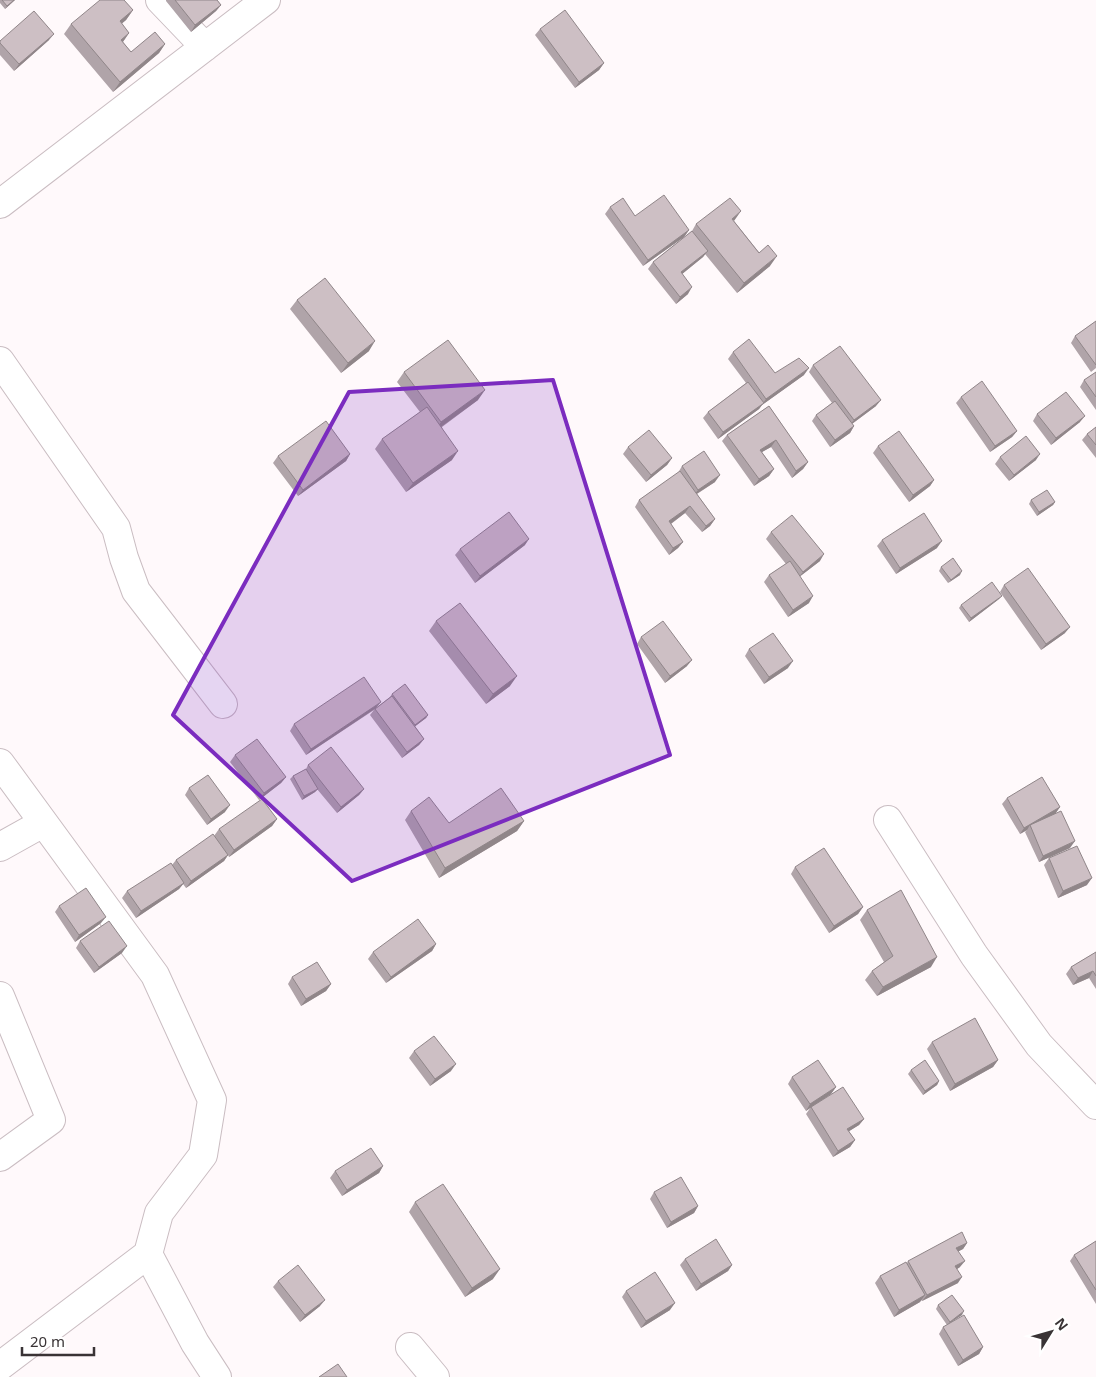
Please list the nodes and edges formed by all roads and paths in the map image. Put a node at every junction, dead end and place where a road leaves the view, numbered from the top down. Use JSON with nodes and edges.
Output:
{"nodes":[{"id":1,"x":160,"y":0,"type":"edge"},
{"id":2,"x":266,"y":0,"type":"edge"},
{"id":3,"x":205,"y":47,"type":"junction"},
{"id":4,"x":0,"y":204,"type":"edge"},
{"id":5,"x":0,"y":361,"type":"edge"},
{"id":6,"x":223,"y":704,"type":"dead end"},
{"id":7,"x":0,"y":763,"type":"edge"},
{"id":8,"x":888,"y":820,"type":"dead end"},
{"id":9,"x":43,"y":823,"type":"junction"},
{"id":10,"x":0,"y":847,"type":"edge"},
{"id":11,"x":0,"y":996,"type":"edge"},
{"id":12,"x":1096,"y":1105,"type":"edge"},
{"id":13,"x":0,"y":1156,"type":"edge"},
{"id":14,"x":148,"y":1254,"type":"junction"},
{"id":15,"x":410,"y":1347,"type":"dead end"},
{"id":16,"x":0,"y":1366,"type":"edge"},
{"id":17,"x":217,"y":1377,"type":"edge"},
{"id":18,"x":435,"y":1377,"type":"edge"}],
"edges":[{"from":1,"to":3,"type":"street"},
{"from":2,"to":3,"type":"street"},
{"from":3,"to":4,"type":"street"},
{"from":5,"to":6,"type":"street"},
{"from":7,"to":9,"type":"street"},
{"from":8,"to":12,"type":"street"},
{"from":9,"to":10,"type":"street"},
{"from":9,"to":14,"type":"street"},
{"from":11,"to":13,"type":"street"},
{"from":14,"to":16,"type":"street"},
{"from":14,"to":17,"type":"street"},
{"from":15,"to":18,"type":"street"}]}
